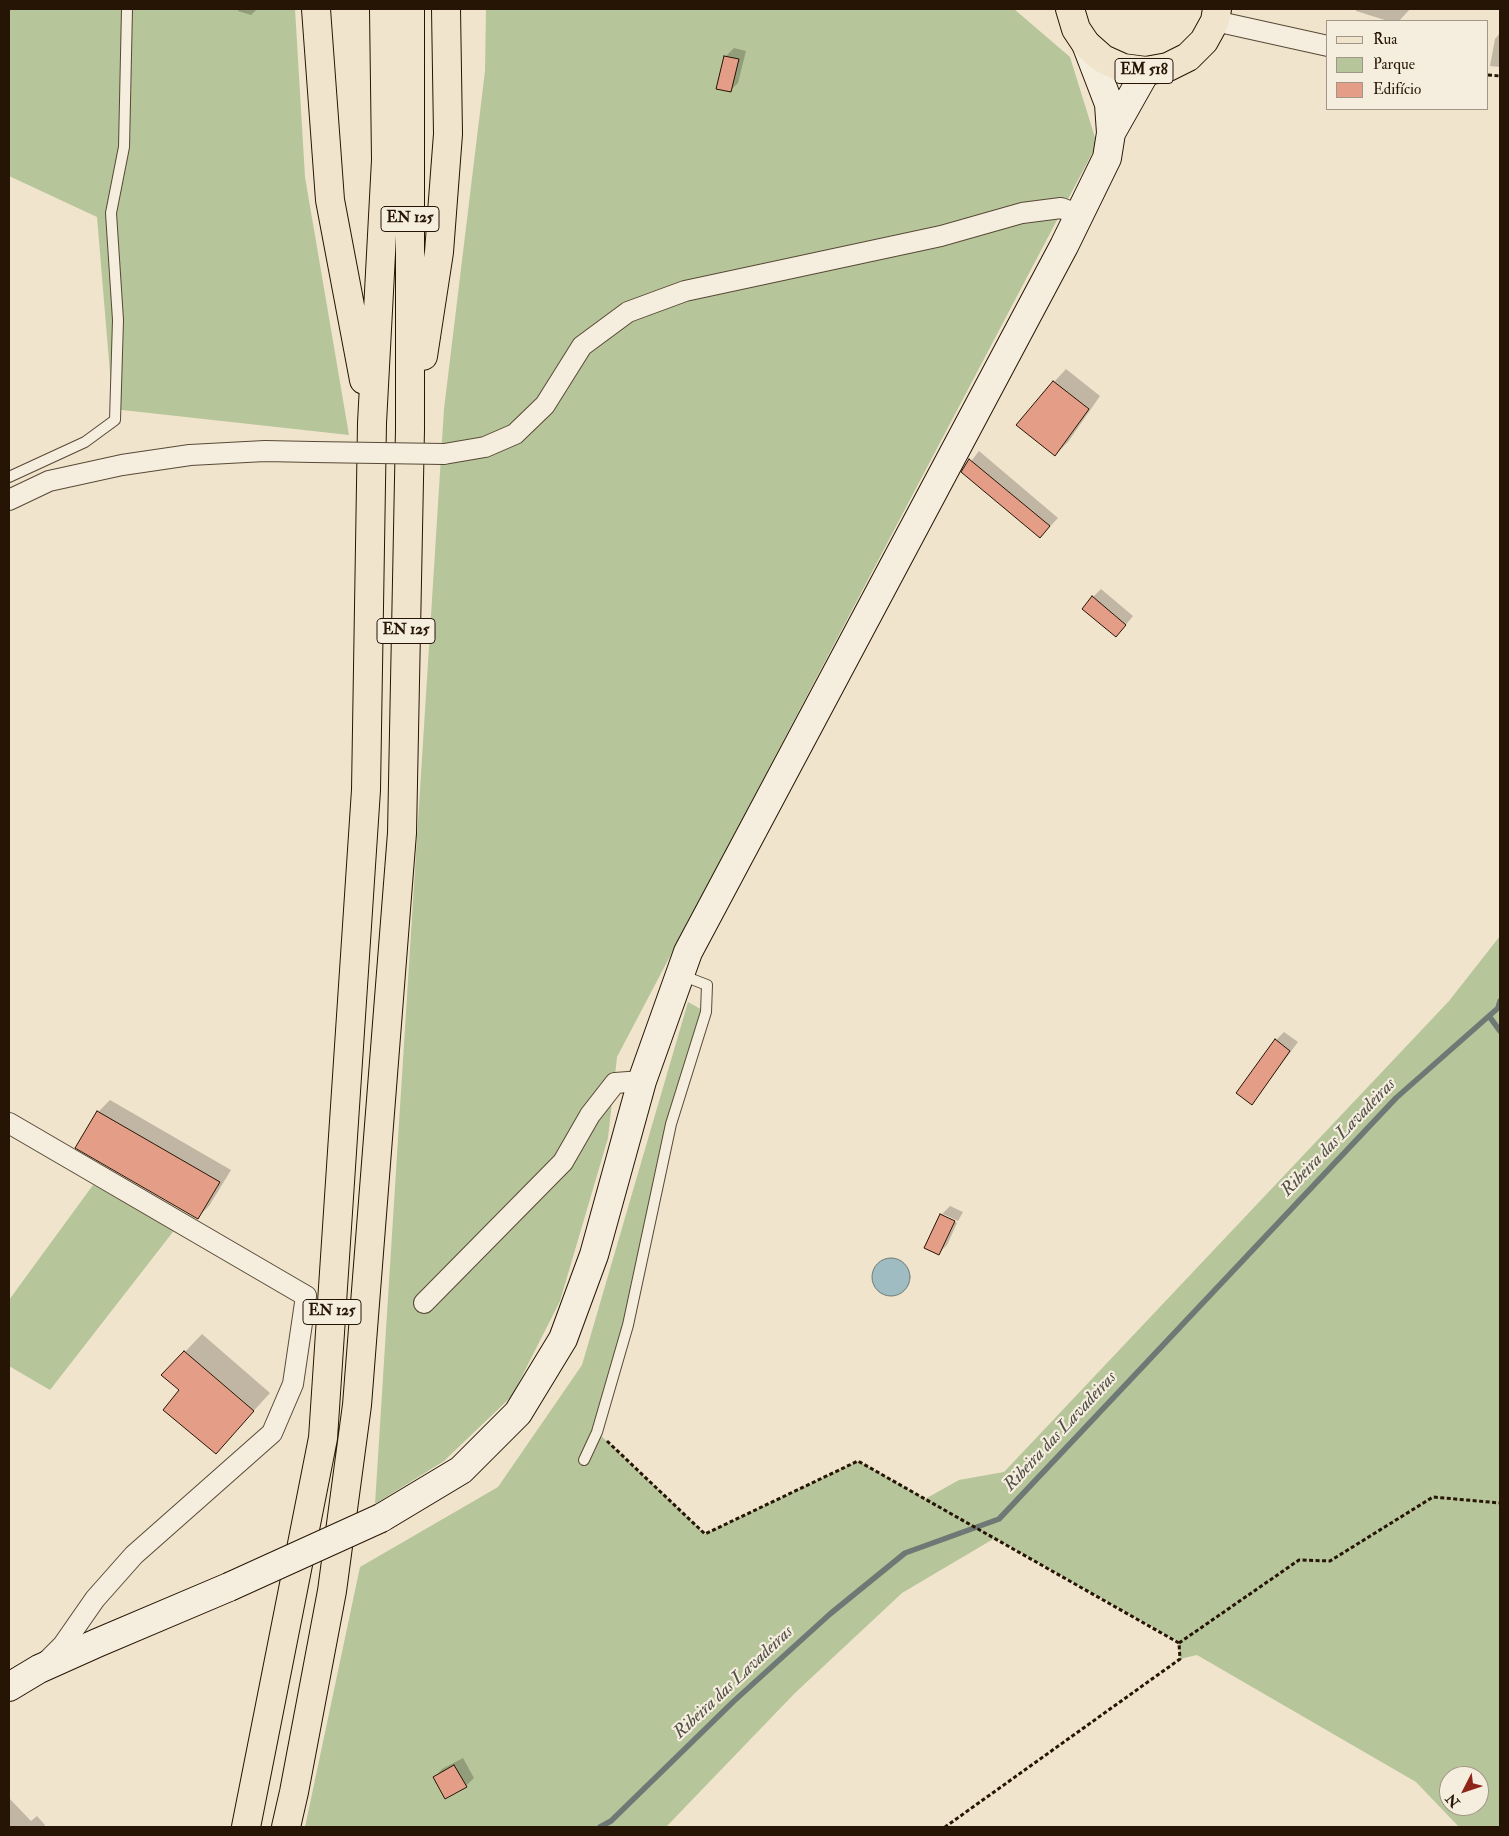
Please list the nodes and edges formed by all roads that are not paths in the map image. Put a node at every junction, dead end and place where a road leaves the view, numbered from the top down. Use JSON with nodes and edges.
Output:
{"nodes":[{"id":1,"x":127,"y":9,"type":"edge"},
{"id":2,"x":316,"y":9,"type":"edge"},
{"id":3,"x":384,"y":9,"type":"edge"},
{"id":4,"x":410,"y":9,"type":"edge"},
{"id":5,"x":446,"y":9,"type":"edge"},
{"id":6,"x":1056,"y":9,"type":"edge"},
{"id":7,"x":1216,"y":15,"type":"edge"},
{"id":8,"x":1077,"y":27,"type":"edge"},
{"id":9,"x":1326,"y":45,"type":"edge"},
{"id":10,"x":1146,"y":71,"type":"junction"},
{"id":11,"x":1111,"y":133,"type":"junction"},
{"id":12,"x":1080,"y":215,"type":"junction"},
{"id":13,"x":372,"y":423,"type":"junction"},
{"id":14,"x":410,"y":429,"type":"junction"},
{"id":15,"x":9,"y":478,"type":"edge"},
{"id":16,"x":9,"y":500,"type":"edge"},
{"id":17,"x":680,"y":975,"type":"junction"},
{"id":18,"x":642,"y":1081,"type":"junction"},
{"id":19,"x":9,"y":1123,"type":"edge"},
{"id":20,"x":424,"y":1303,"type":"dead end"},
{"id":21,"x":584,"y":1460,"type":"dead end"},
{"id":22,"x":95,"y":1598,"type":"junction"},
{"id":23,"x":97,"y":1642,"type":"junction"},
{"id":24,"x":39,"y":1669,"type":"junction"},
{"id":25,"x":9,"y":1688,"type":"edge"},
{"id":26,"x":246,"y":1827,"type":"edge"},
{"id":27,"x":286,"y":1827,"type":"edge"}],
"edges":[{"from":1,"to":15,"type":"lane"},
{"from":2,"to":13,"type":"main road"},
{"from":3,"to":13,"type":"main road","number":"EN 125"},
{"from":4,"to":14,"type":"main road","number":"EN 125"},
{"from":5,"to":14,"type":"main road"},
{"from":6,"to":8,"type":"main road"},
{"from":7,"to":9,"type":"street"},
{"from":7,"to":10,"type":"main road","number":"EM 518"},
{"from":8,"to":10,"type":"main road","number":"EM 518"},
{"from":8,"to":11,"type":"street","number":"EM 518"},
{"from":10,"to":11,"type":"street","number":"EM 518"},
{"from":11,"to":12,"type":"street","number":"EM 518"},
{"from":12,"to":16,"type":"street","bridge":true},
{"from":12,"to":17,"type":"street","number":"EM 518"},
{"from":13,"to":26,"type":"main road","number":"EN 125"},
{"from":14,"to":27,"type":"main road","number":"EN 125"},
{"from":17,"to":18,"type":"street","number":"EM 518"},
{"from":17,"to":21,"type":"lane"},
{"from":18,"to":20,"type":"street"},
{"from":18,"to":23,"type":"street","number":"EM 518","bridge":true},
{"from":19,"to":22,"type":"street"},
{"from":22,"to":23,"type":"street"},
{"from":22,"to":24,"type":"street"},
{"from":23,"to":24,"type":"street","number":"EM 518"},
{"from":24,"to":25,"type":"street","number":"EM 518"}]}
